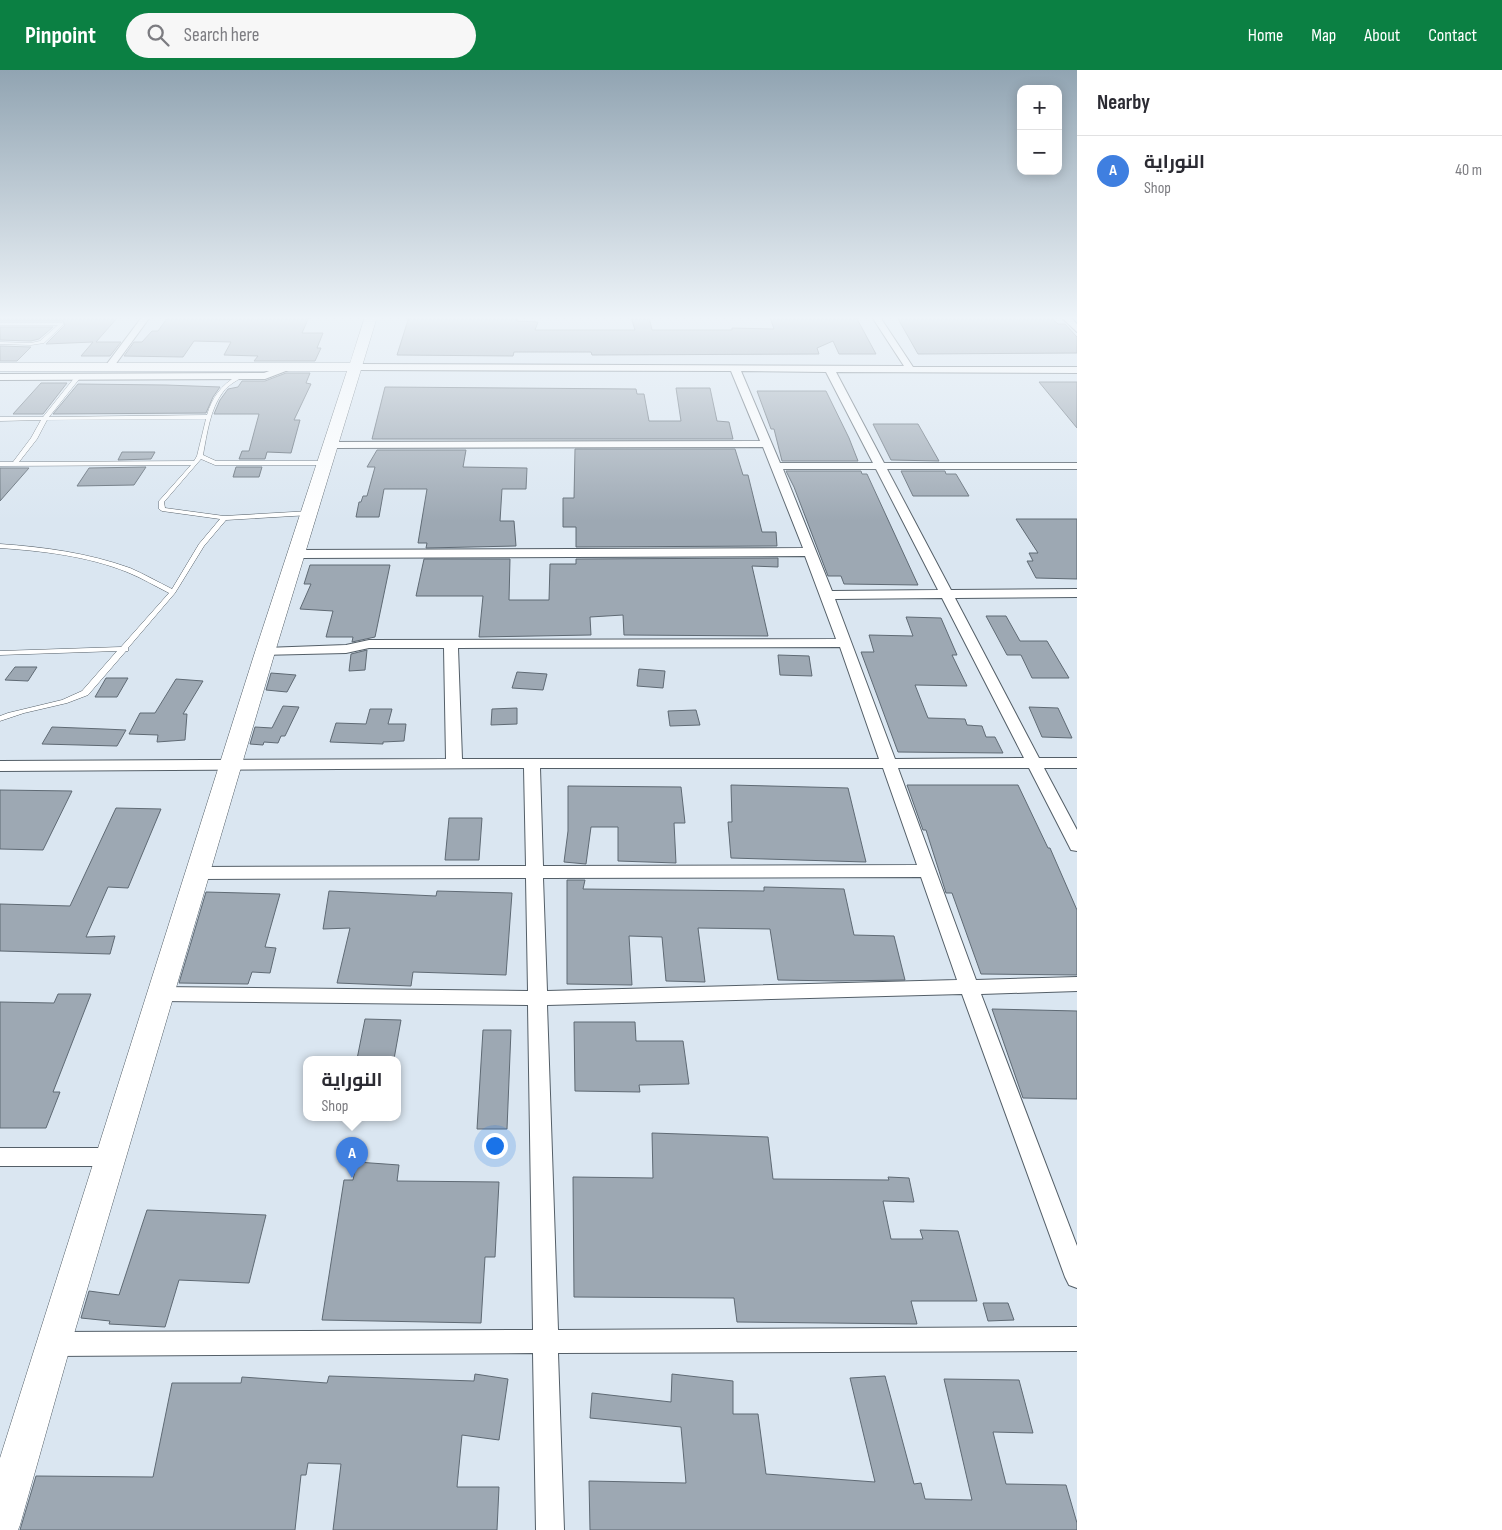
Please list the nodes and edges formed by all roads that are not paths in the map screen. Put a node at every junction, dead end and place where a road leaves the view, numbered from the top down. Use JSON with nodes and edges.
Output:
{"nodes":[{"id":1,"x":71,"y":385,"type":"edge"},
{"id":2,"x":225,"y":385,"type":"edge"},
{"id":3,"x":350,"y":385,"type":"edge"},
{"id":4,"x":742,"y":385,"type":"edge"},
{"id":5,"x":838,"y":385,"type":"edge"},
{"id":6,"x":46,"y":417,"type":"junction"},
{"id":7,"x":208,"y":417,"type":"junction"},
{"id":8,"x":0,"y":419,"type":"edge"},
{"id":9,"x":768,"y":444,"type":"junction"},
{"id":10,"x":329,"y":454,"type":"junction"},
{"id":11,"x":200,"y":456,"type":"junction"},
{"id":12,"x":15,"y":463,"type":"junction"},
{"id":13,"x":196,"y":463,"type":"junction"},
{"id":14,"x":0,"y":464,"type":"edge"},
{"id":15,"x":776,"y":466,"type":"junction"},
{"id":16,"x":880,"y":466,"type":"junction"},
{"id":17,"x":1077,"y":466,"type":"edge"},
{"id":18,"x":310,"y":513,"type":"junction"},
{"id":19,"x":224,"y":518,"type":"junction"},
{"id":20,"x":0,"y":546,"type":"edge"},
{"id":21,"x":810,"y":552,"type":"junction"},
{"id":22,"x":297,"y":554,"type":"junction"},
{"id":23,"x":173,"y":592,"type":"junction"},
{"id":24,"x":1077,"y":593,"type":"edge"},
{"id":25,"x":946,"y":594,"type":"junction"},
{"id":26,"x":827,"y":595,"type":"junction"},
{"id":27,"x":844,"y":643,"type":"junction"},
{"id":28,"x":451,"y":644,"type":"junction"},
{"id":29,"x":125,"y":649,"type":"junction"},
{"id":30,"x":265,"y":652,"type":"junction"},
{"id":31,"x":0,"y":653,"type":"edge"},
{"id":32,"x":0,"y":719,"type":"edge"},
{"id":33,"x":1034,"y":763,"type":"junction"},
{"id":34,"x":231,"y":764,"type":"junction"},
{"id":35,"x":890,"y":764,"type":"junction"},
{"id":36,"x":1077,"y":764,"type":"edge"},
{"id":37,"x":454,"y":765,"type":"junction"},
{"id":38,"x":532,"y":765,"type":"junction"},
{"id":39,"x":0,"y":766,"type":"edge"},
{"id":40,"x":1077,"y":846,"type":"edge"},
{"id":41,"x":928,"y":871,"type":"junction"},
{"id":42,"x":198,"y":873,"type":"junction"},
{"id":43,"x":535,"y":873,"type":"junction"},
{"id":44,"x":1077,"y":984,"type":"edge"},
{"id":45,"x":969,"y":986,"type":"junction"},
{"id":46,"x":160,"y":994,"type":"junction"},
{"id":47,"x":538,"y":998,"type":"junction"},
{"id":48,"x":0,"y":1157,"type":"edge"},
{"id":49,"x":110,"y":1157,"type":"junction"},
{"id":50,"x":1077,"y":1277,"type":"edge"},
{"id":51,"x":1077,"y":1339,"type":"edge"},
{"id":52,"x":546,"y":1342,"type":"junction"},
{"id":53,"x":53,"y":1344,"type":"junction"},
{"id":54,"x":0,"y":1525,"type":"edge"},
{"id":55,"x":550,"y":1530,"type":"edge"}],
"edges":[{"from":1,"to":6,"type":"lane"},
{"from":2,"to":7,"type":"lane"},
{"from":3,"to":10,"type":"street"},
{"from":4,"to":9,"type":"street"},
{"from":5,"to":16,"type":"street"},
{"from":6,"to":7,"type":"lane"},
{"from":6,"to":8,"type":"lane"},
{"from":6,"to":12,"type":"lane"},
{"from":7,"to":11,"type":"lane"},
{"from":9,"to":10,"type":"street"},
{"from":9,"to":15,"type":"street"},
{"from":10,"to":11,"type":"lane"},
{"from":10,"to":18,"type":"street"},
{"from":11,"to":13,"type":"lane"},
{"from":12,"to":13,"type":"lane"},
{"from":12,"to":14,"type":"lane"},
{"from":13,"to":19,"type":"lane"},
{"from":15,"to":16,"type":"street"},
{"from":15,"to":21,"type":"street"},
{"from":16,"to":17,"type":"street"},
{"from":16,"to":25,"type":"street"},
{"from":18,"to":19,"type":"lane"},
{"from":18,"to":22,"type":"street"},
{"from":19,"to":23,"type":"lane"},
{"from":20,"to":23,"type":"lane"},
{"from":21,"to":22,"type":"street"},
{"from":21,"to":26,"type":"street"},
{"from":22,"to":30,"type":"street"},
{"from":23,"to":29,"type":"lane"},
{"from":24,"to":25,"type":"street"},
{"from":25,"to":26,"type":"street"},
{"from":25,"to":33,"type":"street"},
{"from":26,"to":27,"type":"street"},
{"from":27,"to":28,"type":"street"},
{"from":27,"to":35,"type":"street"},
{"from":28,"to":30,"type":"street"},
{"from":28,"to":37,"type":"street"},
{"from":29,"to":31,"type":"lane"},
{"from":29,"to":32,"type":"lane"},
{"from":30,"to":34,"type":"street"},
{"from":33,"to":35,"type":"street"},
{"from":33,"to":36,"type":"street"},
{"from":33,"to":40,"type":"street"},
{"from":34,"to":37,"type":"street"},
{"from":34,"to":39,"type":"street"},
{"from":34,"to":42,"type":"street"},
{"from":35,"to":38,"type":"street"},
{"from":35,"to":41,"type":"street"},
{"from":37,"to":38,"type":"street"},
{"from":38,"to":43,"type":"street"},
{"from":41,"to":43,"type":"street"},
{"from":41,"to":45,"type":"street"},
{"from":42,"to":43,"type":"street"},
{"from":42,"to":46,"type":"street"},
{"from":43,"to":47,"type":"street"},
{"from":44,"to":45,"type":"street"},
{"from":45,"to":47,"type":"street"},
{"from":45,"to":50,"type":"street"},
{"from":46,"to":47,"type":"street"},
{"from":46,"to":49,"type":"street"},
{"from":47,"to":52,"type":"street"},
{"from":48,"to":49,"type":"street"},
{"from":49,"to":53,"type":"street"},
{"from":51,"to":52,"type":"street"},
{"from":52,"to":53,"type":"street"},
{"from":52,"to":55,"type":"street"},
{"from":53,"to":54,"type":"street"}]}
